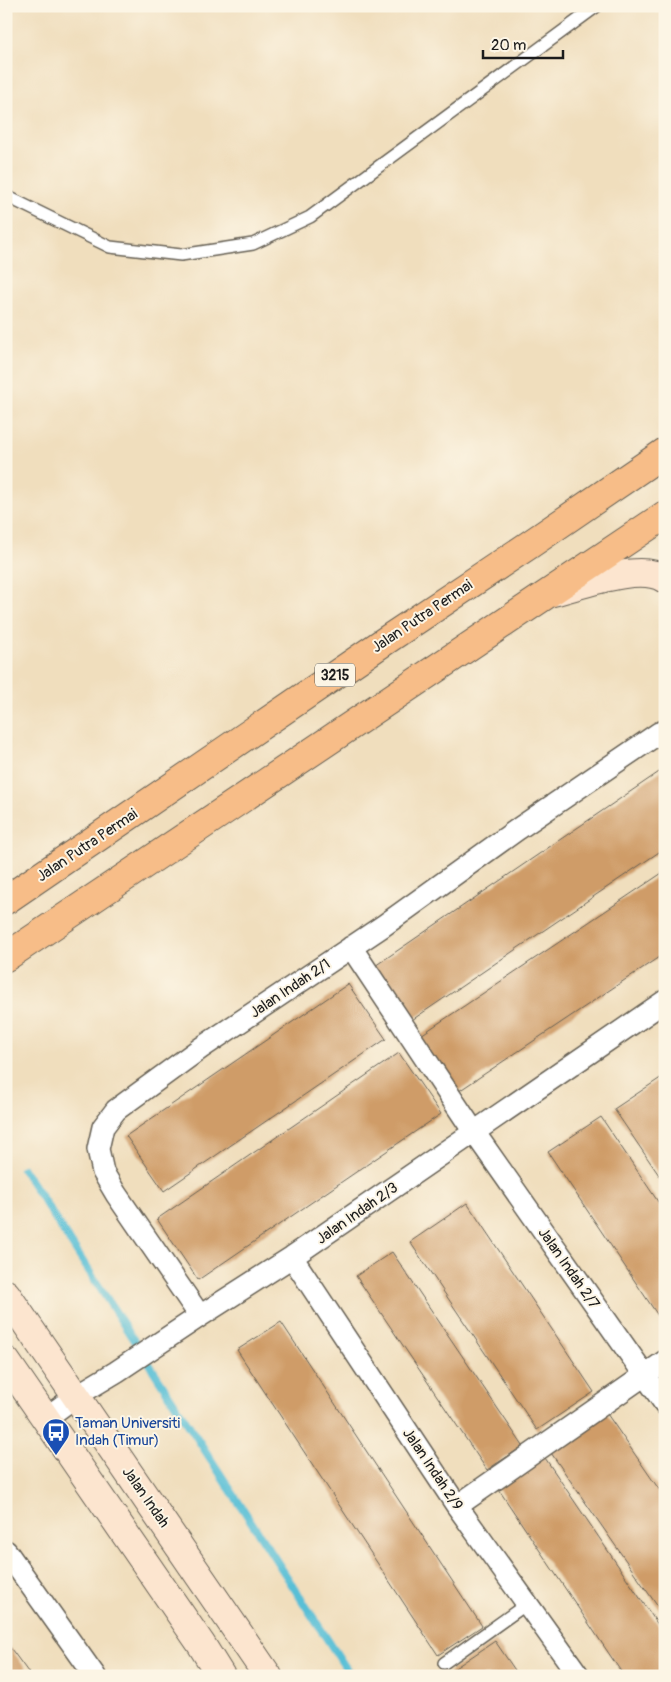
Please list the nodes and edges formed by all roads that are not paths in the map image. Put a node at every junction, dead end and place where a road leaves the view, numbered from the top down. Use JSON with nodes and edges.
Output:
{"nodes":[{"id":1,"x":597,"y":6,"type":"edge"},
{"id":2,"x":6,"y":196,"type":"edge"},
{"id":3,"x":665,"y":452,"type":"edge"},
{"id":4,"x":665,"y":515,"type":"edge"},
{"id":5,"x":665,"y":579,"type":"edge"},
{"id":6,"x":550,"y":593,"type":"junction"},
{"id":7,"x":665,"y":731,"type":"edge"},
{"id":8,"x":6,"y":900,"type":"edge"},
{"id":9,"x":351,"y":947,"type":"junction"},
{"id":10,"x":6,"y":957,"type":"edge"},
{"id":11,"x":665,"y":1001,"type":"edge"},
{"id":12,"x":474,"y":1132,"type":"junction"},
{"id":13,"x":292,"y":1257,"type":"junction"},
{"id":14,"x":6,"y":1294,"type":"edge"},
{"id":15,"x":200,"y":1316,"type":"junction"},
{"id":16,"x":6,"y":1361,"type":"edge"},
{"id":17,"x":665,"y":1361,"type":"edge"},
{"id":18,"x":645,"y":1375,"type":"junction"},
{"id":19,"x":76,"y":1396,"type":"junction"},
{"id":20,"x":665,"y":1404,"type":"edge"},
{"id":21,"x":46,"y":1418,"type":"junction"},
{"id":22,"x":457,"y":1506,"type":"junction"},
{"id":23,"x":6,"y":1551,"type":"edge"},
{"id":24,"x":528,"y":1603,"type":"junction"},
{"id":25,"x":444,"y":1663,"type":"dead end"},
{"id":26,"x":95,"y":1676,"type":"edge"},
{"id":27,"x":221,"y":1676,"type":"edge"},
{"id":28,"x":268,"y":1676,"type":"edge"},
{"id":29,"x":579,"y":1676,"type":"edge"}],
"edges":[{"from":1,"to":2,"type":"lane"},
{"from":3,"to":8,"type":"main road","name":"Jalan Putra Permai","number":"3215"},
{"from":4,"to":6,"type":"main road"},
{"from":5,"to":6,"type":"street"},
{"from":6,"to":10,"type":"main road"},
{"from":7,"to":9,"type":"street","name":"Jalan Indah 2/1"},
{"from":9,"to":12,"type":"street","name":"Jalan Indah 2/7"},
{"from":9,"to":15,"type":"street","name":"Jalan Indah 2/1"},
{"from":11,"to":12,"type":"street","name":"Jalan Indah 2/3"},
{"from":12,"to":13,"type":"street","name":"Jalan Indah 2/3"},
{"from":12,"to":18,"type":"street","name":"Jalan Indah 2/7"},
{"from":13,"to":15,"type":"street","name":"Jalan Indah 2/3"},
{"from":13,"to":22,"type":"street","name":"Jalan Indah 2/9"},
{"from":14,"to":19,"type":"street","name":"Jalan Indah"},
{"from":15,"to":19,"type":"street","name":"Jalan Indah 2/3"},
{"from":16,"to":21,"type":"street"},
{"from":17,"to":18,"type":"street"},
{"from":18,"to":20,"type":"street","name":"Jalan Indah 2/7"},
{"from":18,"to":22,"type":"street"},
{"from":19,"to":21,"type":"street","name":"Jalan Indah 2/3"},
{"from":19,"to":28,"type":"street","name":"Jalan Indah"},
{"from":21,"to":27,"type":"street"},
{"from":22,"to":24,"type":"street","name":"Jalan Indah 2/9"},
{"from":23,"to":26,"type":"street"},
{"from":24,"to":25,"type":"lane"},
{"from":24,"to":29,"type":"street","name":"Jalan Indah 2/9"}]}
